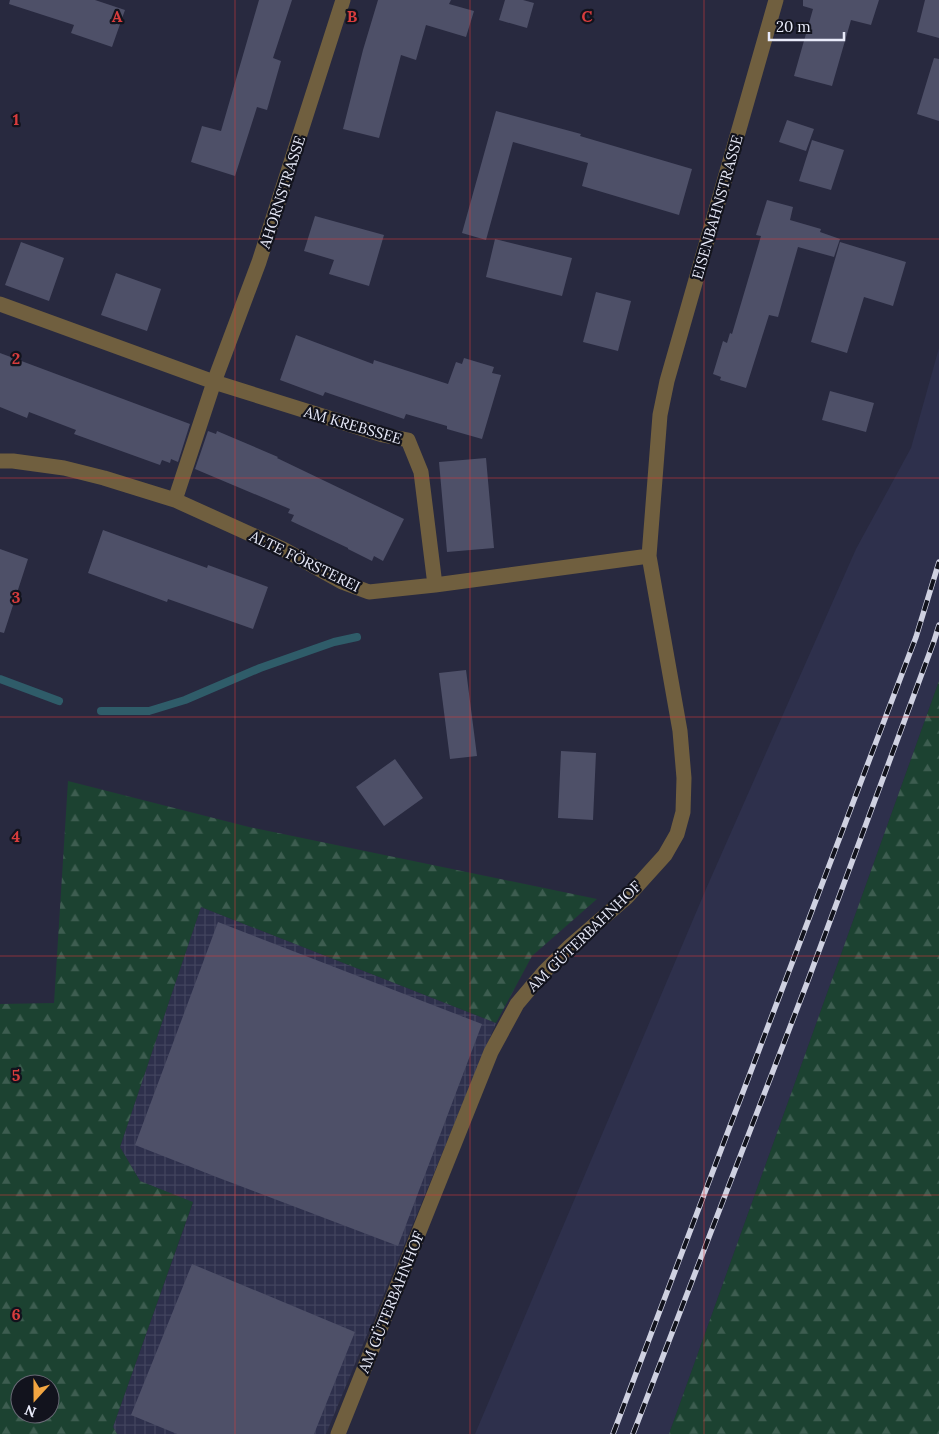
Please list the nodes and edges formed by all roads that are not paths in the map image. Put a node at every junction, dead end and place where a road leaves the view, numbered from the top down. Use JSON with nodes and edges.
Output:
{"nodes":[{"id":1,"x":344,"y":0,"type":"edge"},
{"id":2,"x":776,"y":0,"type":"edge"},
{"id":3,"x":0,"y":304,"type":"edge"},
{"id":4,"x":214,"y":382,"type":"junction"},
{"id":5,"x":660,"y":415,"type":"joint"},
{"id":6,"x":0,"y":461,"type":"edge"},
{"id":7,"x":175,"y":500,"type":"junction"},
{"id":8,"x":649,"y":556,"type":"junction"},
{"id":9,"x":435,"y":585,"type":"junction"},
{"id":10,"x":338,"y":1434,"type":"edge"}],
"edges":[{"from":1,"to":4,"type":"street","name":"AHORNSTRASSE"},
{"from":2,"to":5,"type":"street","name":"EISENBAHNSTRASSE"},
{"from":3,"to":4,"type":"street","name":"AM KREBSSEE"},
{"from":4,"to":7,"type":"street"},
{"from":4,"to":9,"type":"street","name":"AM KREBSSEE"},
{"from":5,"to":8,"type":"street","name":"AM GÜTERBAHNHOF"},
{"from":6,"to":7,"type":"street","name":"ALTE FÖRSTEREI"},
{"from":7,"to":9,"type":"street","name":"ALTE FÖRSTEREI"},
{"from":8,"to":9,"type":"street","name":"ALTE FÖRSTEREI"},
{"from":8,"to":10,"type":"street","name":"AM GÜTERBAHNHOF"}]}
